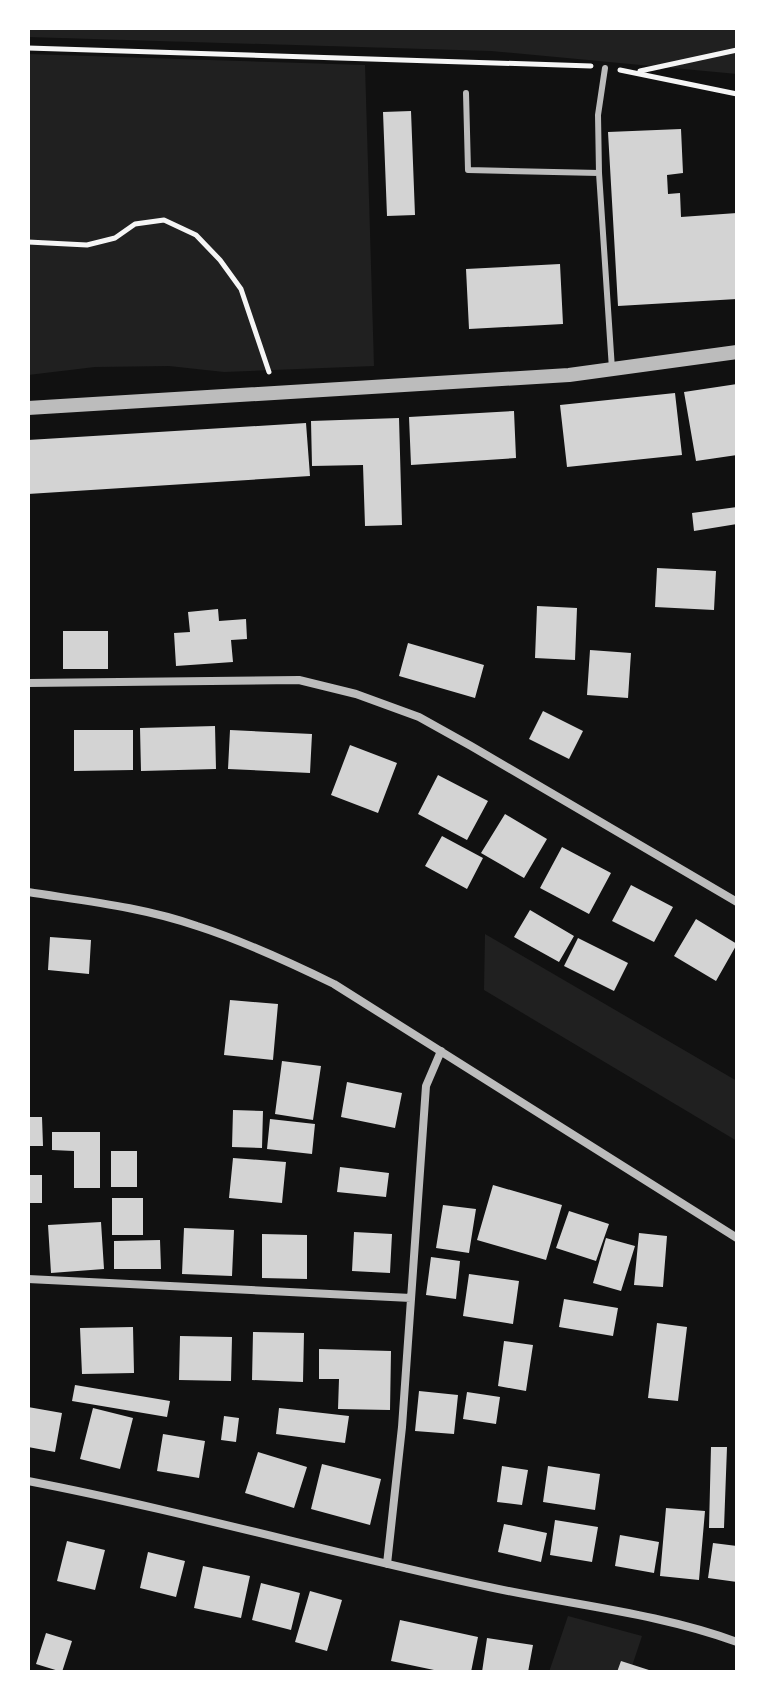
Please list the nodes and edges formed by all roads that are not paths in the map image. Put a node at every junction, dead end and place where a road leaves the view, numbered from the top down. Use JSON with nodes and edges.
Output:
{"nodes":[{"id":1,"x":605,"y":68,"type":"road end"},
{"id":2,"x":466,"y":93,"type":"dead end"},
{"id":3,"x":599,"y":173,"type":"junction"},
{"id":4,"x":737,"y":352,"type":"edge"},
{"id":5,"x":612,"y":369,"type":"junction"},
{"id":6,"x":28,"y":408,"type":"edge"},
{"id":7,"x":28,"y":683,"type":"edge"},
{"id":8,"x":28,"y":892,"type":"edge"},
{"id":9,"x":737,"y":902,"type":"edge"},
{"id":10,"x":441,"y":1051,"type":"junction"},
{"id":11,"x":737,"y":1238,"type":"edge"},
{"id":12,"x":28,"y":1279,"type":"edge"},
{"id":13,"x":411,"y":1298,"type":"junction"},
{"id":14,"x":28,"y":1481,"type":"edge"},
{"id":15,"x":387,"y":1564,"type":"junction"},
{"id":16,"x":737,"y":1642,"type":"edge"}],
"edges":[{"from":1,"to":3,"type":"lane"},
{"from":2,"to":3,"type":"lane"},
{"from":3,"to":5,"type":"lane"},
{"from":4,"to":5,"type":"street"},
{"from":5,"to":6,"type":"street"},
{"from":7,"to":9,"type":"street"},
{"from":8,"to":10,"type":"street"},
{"from":10,"to":11,"type":"street"},
{"from":10,"to":13,"type":"street"},
{"from":12,"to":13,"type":"street"},
{"from":13,"to":15,"type":"street"},
{"from":14,"to":15,"type":"street"},
{"from":15,"to":16,"type":"street"}]}
